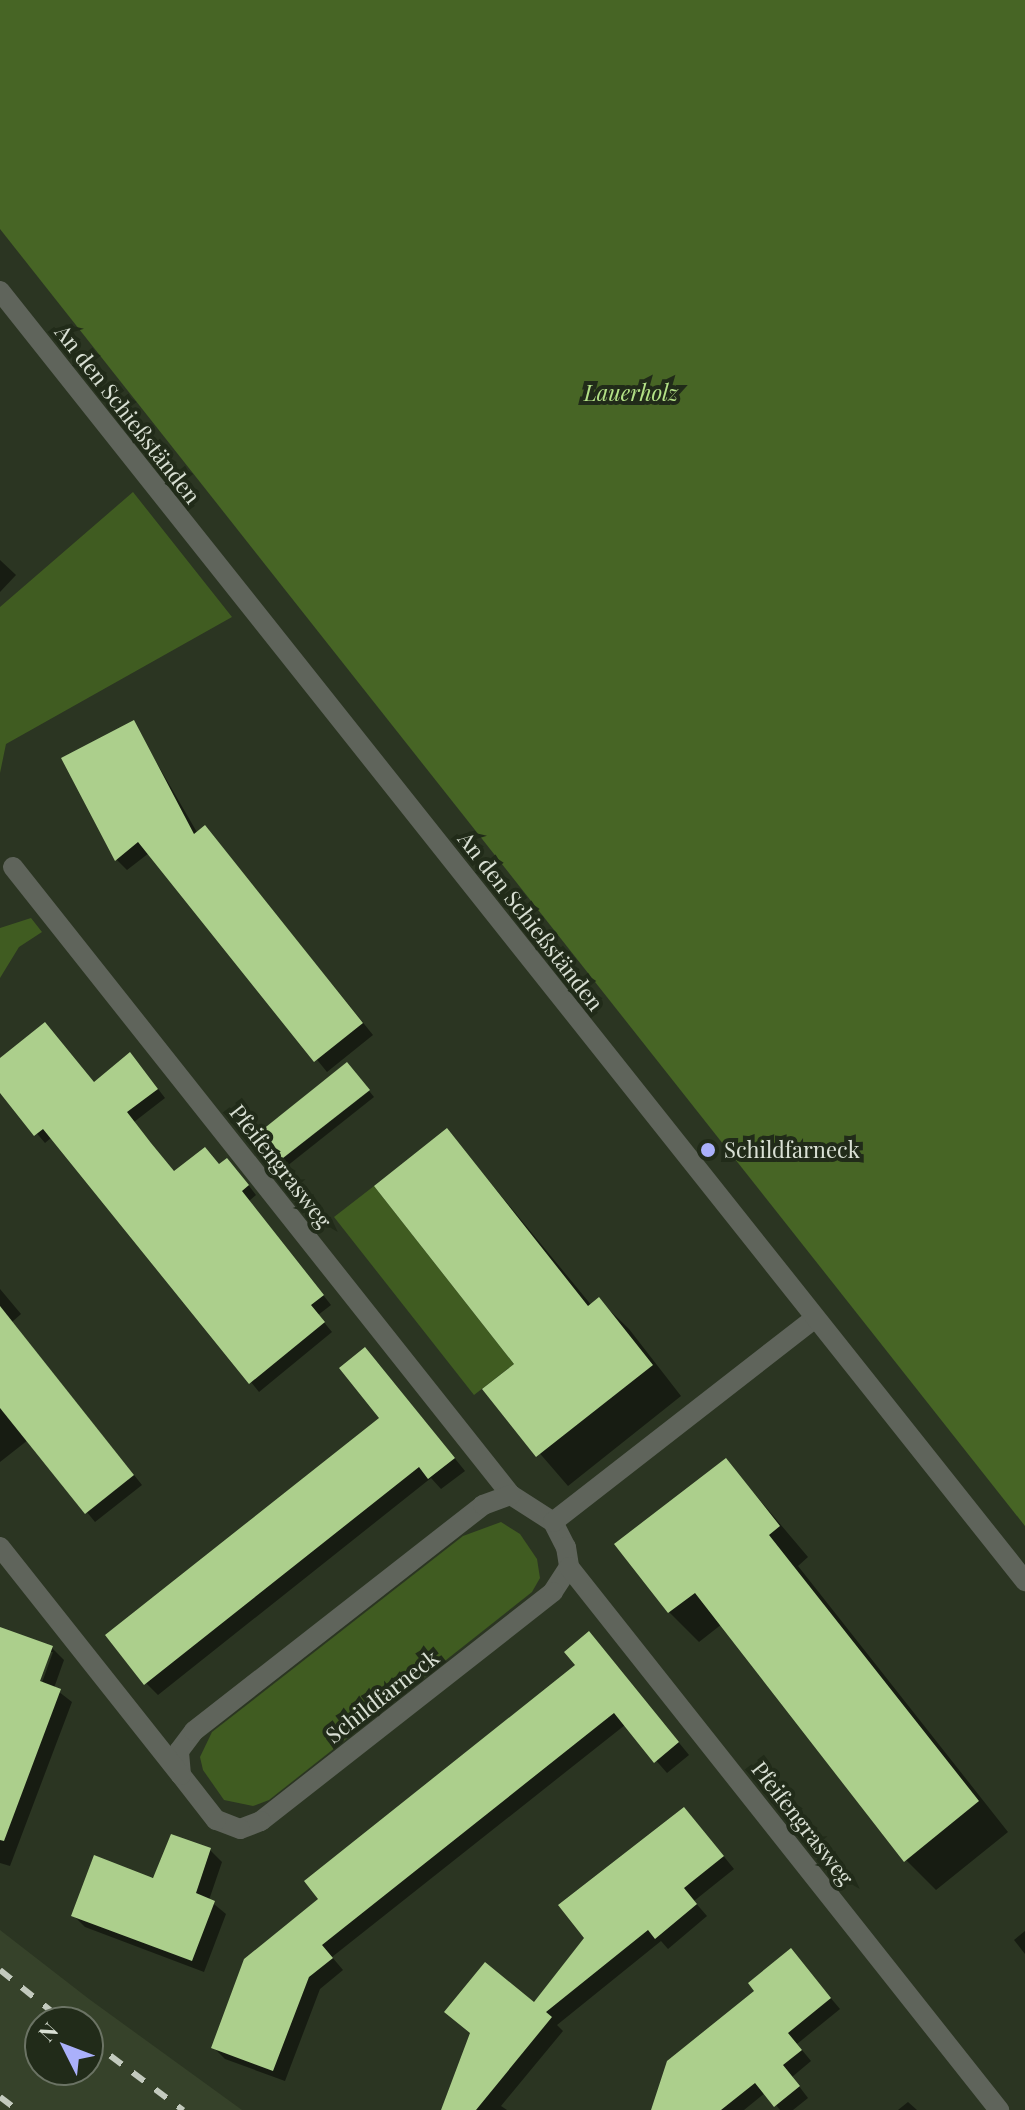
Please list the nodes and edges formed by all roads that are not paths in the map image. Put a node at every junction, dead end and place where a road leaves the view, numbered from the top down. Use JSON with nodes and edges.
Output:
{"nodes":[{"id":1,"x":0,"y":291,"type":"edge"},
{"id":2,"x":13,"y":867,"type":"dead end"},
{"id":3,"x":815,"y":1318,"type":"junction"},
{"id":4,"x":511,"y":1495,"type":"junction"},
{"id":5,"x":553,"y":1522,"type":"junction"},
{"id":6,"x":0,"y":1547,"type":"edge"},
{"id":7,"x":569,"y":1567,"type":"junction"},
{"id":8,"x":1025,"y":1581,"type":"edge"},
{"id":9,"x":181,"y":1775,"type":"junction"},
{"id":10,"x":999,"y":2110,"type":"edge"}],
"edges":[{"from":1,"to":3,"type":"street","name":"An den Schießständen"},
{"from":2,"to":4,"type":"street","name":"Pfeifengrasweg"},
{"from":3,"to":5,"type":"street"},
{"from":3,"to":8,"type":"street","name":"An den Schießständen"},
{"from":4,"to":5,"type":"street"},
{"from":4,"to":9,"type":"street"},
{"from":5,"to":7,"type":"street"},
{"from":6,"to":9,"type":"street","name":"Schildfarneck"},
{"from":7,"to":9,"type":"street","name":"Schildfarneck"},
{"from":7,"to":10,"type":"street","name":"Pfeifengrasweg"}]}
